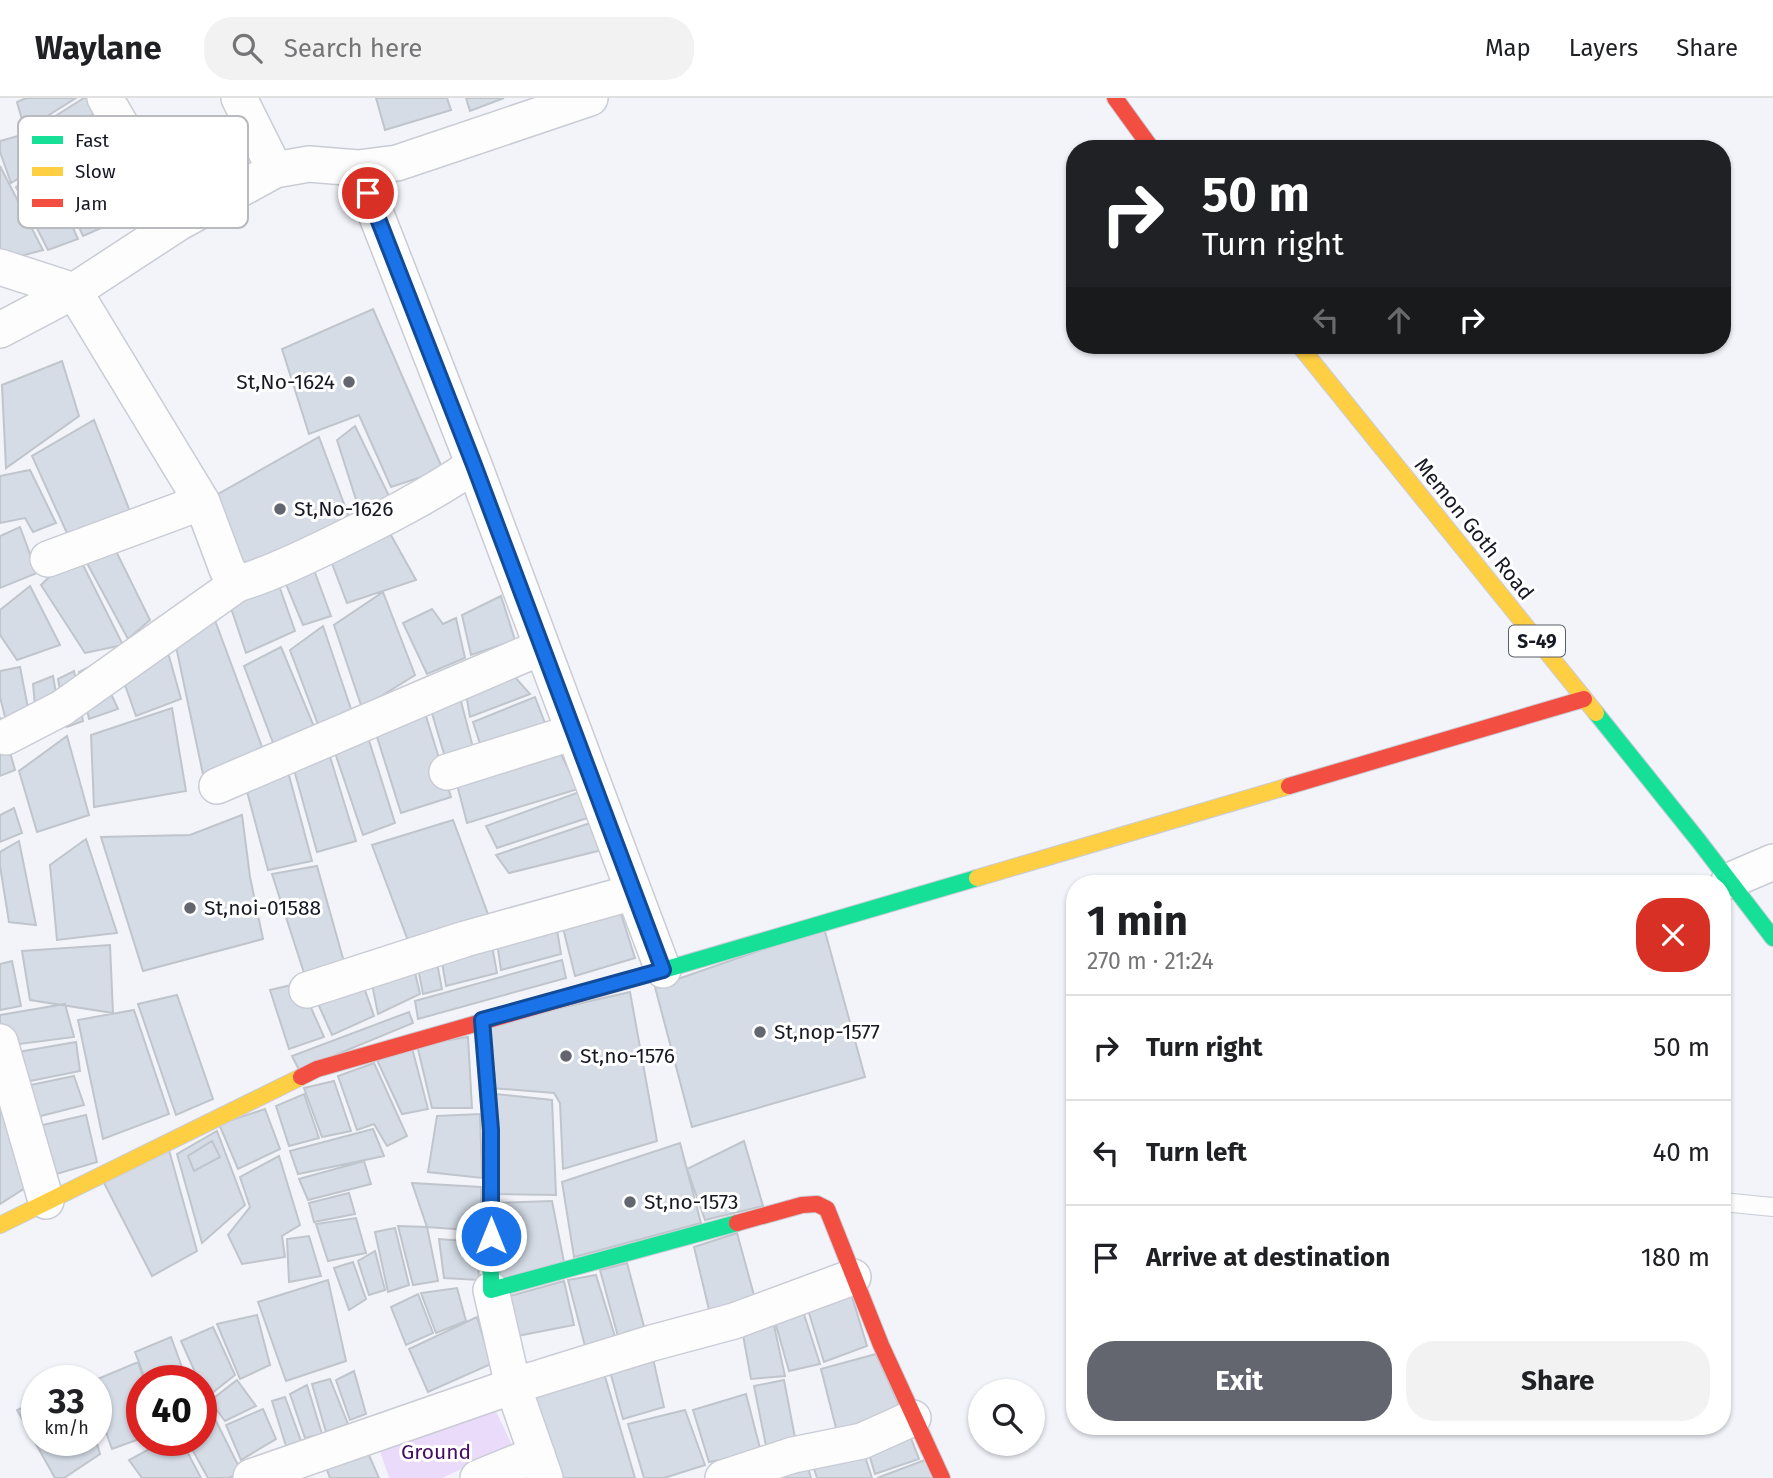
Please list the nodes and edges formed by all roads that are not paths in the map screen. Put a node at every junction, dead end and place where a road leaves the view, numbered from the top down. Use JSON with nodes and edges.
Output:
{"nodes":[{"id":1,"x":105,"y":98,"type":"edge"},
{"id":2,"x":239,"y":98,"type":"edge"},
{"id":3,"x":590,"y":98,"type":"edge"},
{"id":4,"x":1115,"y":98,"type":"edge"},
{"id":5,"x":116,"y":116,"type":"edge"},
{"id":6,"x":1145,"y":140,"type":"edge"},
{"id":7,"x":358,"y":168,"type":"junction"},
{"id":8,"x":275,"y":170,"type":"junction"},
{"id":9,"x":248,"y":185,"type":"edge"},
{"id":10,"x":170,"y":228,"type":"edge"},
{"id":11,"x":0,"y":267,"type":"edge"},
{"id":12,"x":74,"y":291,"type":"junction"},
{"id":13,"x":0,"y":330,"type":"edge"},
{"id":14,"x":1306,"y":354,"type":"edge"},
{"id":15,"x":474,"y":465,"type":"junction"},
{"id":16,"x":202,"y":502,"type":"junction"},
{"id":17,"x":48,"y":559,"type":"dead end"},
{"id":18,"x":237,"y":584,"type":"junction"},
{"id":19,"x":542,"y":647,"type":"junction"},
{"id":20,"x":1584,"y":699,"type":"junction"},
{"id":21,"x":574,"y":732,"type":"junction"},
{"id":22,"x":6,"y":737,"type":"dead end"},
{"id":23,"x":447,"y":772,"type":"dead end"},
{"id":24,"x":217,"y":786,"type":"dead end"},
{"id":25,"x":1773,"y":862,"type":"edge"},
{"id":26,"x":1724,"y":875,"type":"edge"},
{"id":27,"x":1731,"y":880,"type":"edge"},
{"id":28,"x":1731,"y":884,"type":"edge"},
{"id":29,"x":634,"y":892,"type":"junction"},
{"id":30,"x":1773,"y":938,"type":"edge"},
{"id":31,"x":663,"y":970,"type":"junction"},
{"id":32,"x":307,"y":990,"type":"dead end"},
{"id":33,"x":482,"y":1020,"type":"junction"},
{"id":34,"x":0,"y":1042,"type":"edge"},
{"id":35,"x":46,"y":1201,"type":"junction"},
{"id":36,"x":1731,"y":1203,"type":"edge"},
{"id":37,"x":1773,"y":1207,"type":"edge"},
{"id":38,"x":0,"y":1224,"type":"edge"},
{"id":39,"x":853,"y":1277,"type":"junction"},
{"id":40,"x":491,"y":1290,"type":"junction"},
{"id":41,"x":513,"y":1386,"type":"junction"},
{"id":42,"x":913,"y":1418,"type":"junction"},
{"id":43,"x":541,"y":1466,"type":"edge"},
{"id":44,"x":251,"y":1477,"type":"edge"},
{"id":45,"x":478,"y":1478,"type":"edge"},
{"id":46,"x":723,"y":1478,"type":"edge"},
{"id":47,"x":942,"y":1478,"type":"edge"}],
"edges":[{"from":1,"to":5,"type":"street"},
{"from":2,"to":8,"type":"street"},
{"from":3,"to":7,"type":"street"},
{"from":4,"to":6,"type":"street"},
{"from":7,"to":8,"type":"street"},
{"from":7,"to":15,"type":"street"},
{"from":8,"to":9,"type":"street"},
{"from":10,"to":12,"type":"street"},
{"from":11,"to":12,"type":"street"},
{"from":12,"to":13,"type":"street"},
{"from":12,"to":16,"type":"street"},
{"from":14,"to":20,"type":"street","name":"Memon Goth Road","number":"S-49"},
{"from":15,"to":18,"type":"street"},
{"from":15,"to":19,"type":"street"},
{"from":16,"to":17,"type":"street"},
{"from":16,"to":18,"type":"street"},
{"from":18,"to":22,"type":"street"},
{"from":19,"to":21,"type":"street"},
{"from":19,"to":24,"type":"street"},
{"from":20,"to":26,"type":"street","name":"Memon Goth Road","number":"S-49"},
{"from":20,"to":31,"type":"street"},
{"from":21,"to":23,"type":"street"},
{"from":21,"to":29,"type":"street"},
{"from":25,"to":27,"type":"street"},
{"from":28,"to":30,"type":"street","name":"Memon Goth Road","number":"S-49"},
{"from":29,"to":31,"type":"street"},
{"from":29,"to":32,"type":"street"},
{"from":31,"to":33,"type":"street"},
{"from":33,"to":35,"type":"street"},
{"from":33,"to":40,"type":"street"},
{"from":34,"to":35,"type":"street"},
{"from":35,"to":38,"type":"street"},
{"from":36,"to":37,"type":"lane"},
{"from":39,"to":40,"type":"street"},
{"from":39,"to":41,"type":"street"},
{"from":39,"to":42,"type":"street"},
{"from":40,"to":41,"type":"street"},
{"from":41,"to":43,"type":"street"},
{"from":41,"to":44,"type":"street"},
{"from":42,"to":46,"type":"street"},
{"from":42,"to":47,"type":"street"},
{"from":43,"to":45,"type":"street"}]}
